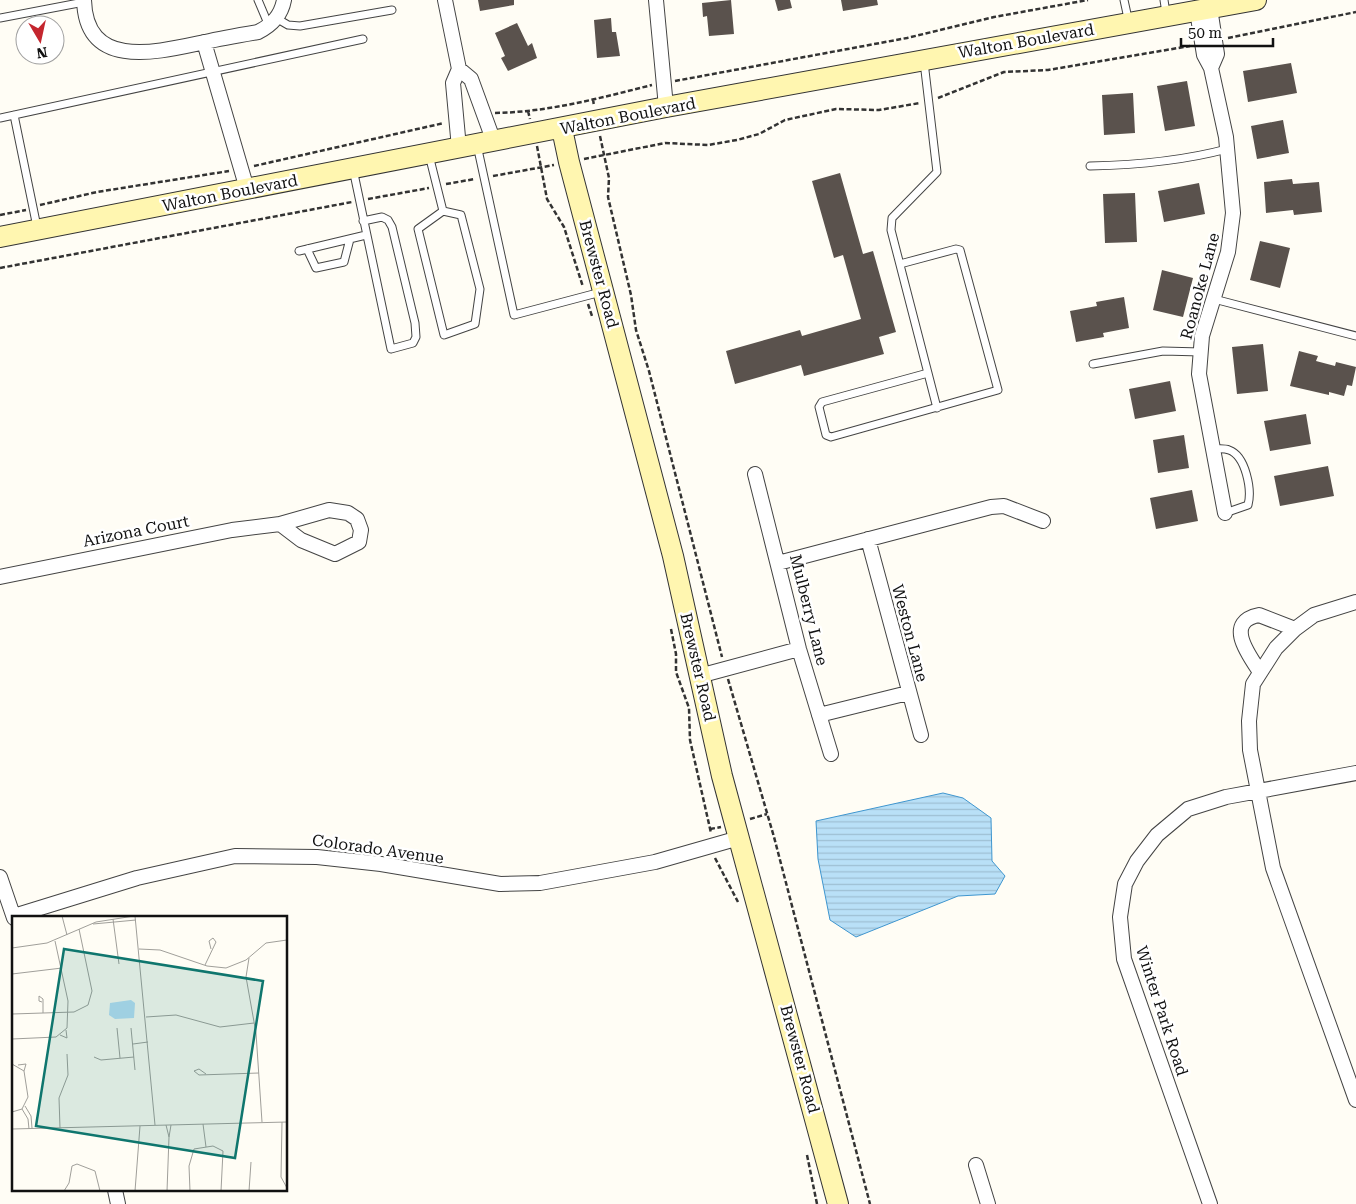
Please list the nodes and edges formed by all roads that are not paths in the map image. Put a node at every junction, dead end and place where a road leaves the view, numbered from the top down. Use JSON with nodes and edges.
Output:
{"nodes":[{"id":1,"x":258,"y":0,"type":"edge"},
{"id":2,"x":284,"y":0,"type":"edge"},
{"id":3,"x":445,"y":0,"type":"edge"},
{"id":4,"x":656,"y":0,"type":"edge"},
{"id":5,"x":1124,"y":0,"type":"edge"},
{"id":6,"x":1256,"y":0,"type":"edge"},
{"id":7,"x":84,"y":1,"type":"edge"},
{"id":8,"x":1205,"y":6,"type":"edge"},
{"id":9,"x":1166,"y":8,"type":"edge"},
{"id":10,"x":392,"y":10,"type":"dead end"},
{"id":11,"x":0,"y":18,"type":"edge"},
{"id":12,"x":272,"y":22,"type":"junction"},
{"id":13,"x":1129,"y":23,"type":"junction"},
{"id":14,"x":363,"y":39,"type":"dead end"},
{"id":15,"x":204,"y":42,"type":"junction"},
{"id":16,"x":924,"y":60,"type":"junction"},
{"id":17,"x":460,"y":69,"type":"junction"},
{"id":18,"x":213,"y":73,"type":"junction"},
{"id":19,"x":666,"y":107,"type":"junction"},
{"id":20,"x":14,"y":115,"type":"junction"},
{"id":21,"x":0,"y":118,"type":"edge"},
{"id":22,"x":562,"y":129,"type":"junction"},
{"id":23,"x":477,"y":145,"type":"junction"},
{"id":24,"x":1227,"y":149,"type":"junction"},
{"id":25,"x":429,"y":154,"type":"junction"},
{"id":26,"x":1090,"y":166,"type":"dead end"},
{"id":27,"x":353,"y":169,"type":"junction"},
{"id":28,"x":247,"y":189,"type":"junction"},
{"id":29,"x":443,"y":211,"type":"junction"},
{"id":30,"x":363,"y":221,"type":"junction"},
{"id":31,"x":38,"y":230,"type":"junction"},
{"id":32,"x":366,"y":235,"type":"junction"},
{"id":33,"x":0,"y":237,"type":"edge"},
{"id":34,"x":350,"y":239,"type":"junction"},
{"id":35,"x":307,"y":249,"type":"junction"},
{"id":36,"x":299,"y":251,"type":"dead end"},
{"id":37,"x":900,"y":264,"type":"junction"},
{"id":38,"x":603,"y":291,"type":"junction"},
{"id":39,"x":1214,"y":299,"type":"junction"},
{"id":40,"x":1356,"y":336,"type":"edge"},
{"id":41,"x":1201,"y":352,"type":"junction"},
{"id":42,"x":1093,"y":364,"type":"dead end"},
{"id":43,"x":928,"y":373,"type":"junction"},
{"id":44,"x":937,"y":408,"type":"junction"},
{"id":45,"x":1213,"y":449,"type":"junction"},
{"id":46,"x":756,"y":474,"type":"dead end"},
{"id":47,"x":1225,"y":513,"type":"joint"},
{"id":48,"x":1043,"y":521,"type":"dead end"},
{"id":49,"x":280,"y":524,"type":"junction"},
{"id":50,"x":868,"y":538,"type":"junction"},
{"id":51,"x":778,"y":563,"type":"junction"},
{"id":52,"x":0,"y":577,"type":"edge"},
{"id":53,"x":1356,"y":602,"type":"edge"},
{"id":54,"x":1295,"y":629,"type":"junction"},
{"id":55,"x":799,"y":650,"type":"junction"},
{"id":56,"x":1260,"y":672,"type":"junction"},
{"id":57,"x":699,"y":676,"type":"junction"},
{"id":58,"x":908,"y":693,"type":"junction"},
{"id":59,"x":819,"y":715,"type":"junction"},
{"id":60,"x":920,"y":735,"type":"dead end"},
{"id":61,"x":831,"y":754,"type":"dead end"},
{"id":62,"x":1356,"y":773,"type":"edge"},
{"id":63,"x":1257,"y":791,"type":"junction"},
{"id":64,"x":739,"y":838,"type":"junction"},
{"id":65,"x":0,"y":877,"type":"edge"},
{"id":66,"x":14,"y":916,"type":"edge"},
{"id":67,"x":17,"y":916,"type":"edge"},
{"id":68,"x":1352,"y":1074,"type":"edge"},
{"id":69,"x":1356,"y":1100,"type":"edge"},
{"id":70,"x":976,"y":1165,"type":"dead end"},
{"id":71,"x":838,"y":1204,"type":"edge"},
{"id":72,"x":988,"y":1204,"type":"edge"},
{"id":73,"x":1210,"y":1204,"type":"edge"}],
"edges":[{"from":1,"to":12,"type":"lane"},
{"from":2,"to":12,"type":"street"},
{"from":3,"to":17,"type":"street"},
{"from":4,"to":19,"type":"street"},
{"from":5,"to":13,"type":"lane"},
{"from":6,"to":8,"type":"main road","name":"Walton Boulevard"},
{"from":7,"to":11,"type":"lane"},
{"from":7,"to":15,"type":"street"},
{"from":8,"to":9,"type":"main road","name":"Walton Boulevard"},
{"from":8,"to":24,"type":"street","name":"Roanoke Lane"},
{"from":9,"to":13,"type":"main road","name":"Walton Boulevard"},
{"from":10,"to":12,"type":"lane"},
{"from":12,"to":15,"type":"street"},
{"from":13,"to":16,"type":"main road","name":"Walton Boulevard"},
{"from":14,"to":18,"type":"lane"},
{"from":15,"to":18,"type":"street"},
{"from":16,"to":19,"type":"main road","name":"Walton Boulevard"},
{"from":16,"to":37,"type":"lane"},
{"from":17,"to":23,"type":"street"},
{"from":17,"to":23,"type":"street"},
{"from":18,"to":20,"type":"lane"},
{"from":18,"to":28,"type":"street"},
{"from":19,"to":22,"type":"main road","name":"Walton Boulevard"},
{"from":20,"to":21,"type":"lane"},
{"from":20,"to":31,"type":"lane"},
{"from":22,"to":23,"type":"main road","name":"Walton Boulevard"},
{"from":22,"to":38,"type":"main road","name":"Brewster Road"},
{"from":23,"to":25,"type":"main road","name":"Walton Boulevard"},
{"from":23,"to":38,"type":"lane"},
{"from":24,"to":26,"type":"lane"},
{"from":24,"to":39,"type":"street","name":"Roanoke Lane"},
{"from":25,"to":27,"type":"main road","name":"Walton Boulevard"},
{"from":25,"to":29,"type":"lane"},
{"from":27,"to":28,"type":"main road","name":"Walton Boulevard"},
{"from":27,"to":30,"type":"lane"},
{"from":28,"to":31,"type":"main road","name":"Walton Boulevard"},
{"from":29,"to":29,"type":"lane"},
{"from":30,"to":32,"type":"lane"},
{"from":30,"to":32,"type":"lane"},
{"from":31,"to":33,"type":"main road","name":"Walton Boulevard"},
{"from":32,"to":34,"type":"lane"},
{"from":34,"to":35,"type":"lane"},
{"from":34,"to":35,"type":"lane"},
{"from":35,"to":36,"type":"lane"},
{"from":37,"to":43,"type":"lane"},
{"from":37,"to":44,"type":"lane"},
{"from":38,"to":57,"type":"main road","name":"Brewster Road"},
{"from":39,"to":40,"type":"lane"},
{"from":39,"to":41,"type":"street","name":"Roanoke Lane"},
{"from":41,"to":42,"type":"lane"},
{"from":41,"to":45,"type":"street","name":"Roanoke Lane"},
{"from":43,"to":44,"type":"lane"},
{"from":43,"to":44,"type":"lane"},
{"from":45,"to":47,"type":"street","name":"Roanoke Lane"},
{"from":45,"to":47,"type":"lane"},
{"from":46,"to":51,"type":"street","name":"Mulberry Lane"},
{"from":48,"to":50,"type":"street"},
{"from":49,"to":49,"type":"street","name":"Arizona Court"},
{"from":49,"to":52,"type":"street","name":"Arizona Court"},
{"from":50,"to":51,"type":"street"},
{"from":50,"to":58,"type":"street","name":"Weston Lane"},
{"from":51,"to":55,"type":"street","name":"Mulberry Lane"},
{"from":53,"to":54,"type":"street"},
{"from":54,"to":56,"type":"street"},
{"from":54,"to":56,"type":"street"},
{"from":55,"to":57,"type":"street"},
{"from":55,"to":59,"type":"street","name":"Mulberry Lane"},
{"from":56,"to":63,"type":"street"},
{"from":57,"to":64,"type":"main road","name":"Brewster Road"},
{"from":58,"to":59,"type":"street"},
{"from":58,"to":60,"type":"street","name":"Weston Lane"},
{"from":59,"to":61,"type":"street","name":"Mulberry Lane"},
{"from":62,"to":63,"type":"street","name":"Winter Park Road"},
{"from":63,"to":68,"type":"street"},
{"from":63,"to":73,"type":"street","name":"Winter Park Road"},
{"from":64,"to":67,"type":"street","name":"Colorado Avenue"},
{"from":64,"to":71,"type":"main road","name":"Brewster Road"},
{"from":65,"to":66,"type":"street"},
{"from":68,"to":69,"type":"street"},
{"from":70,"to":72,"type":"street"}]}
